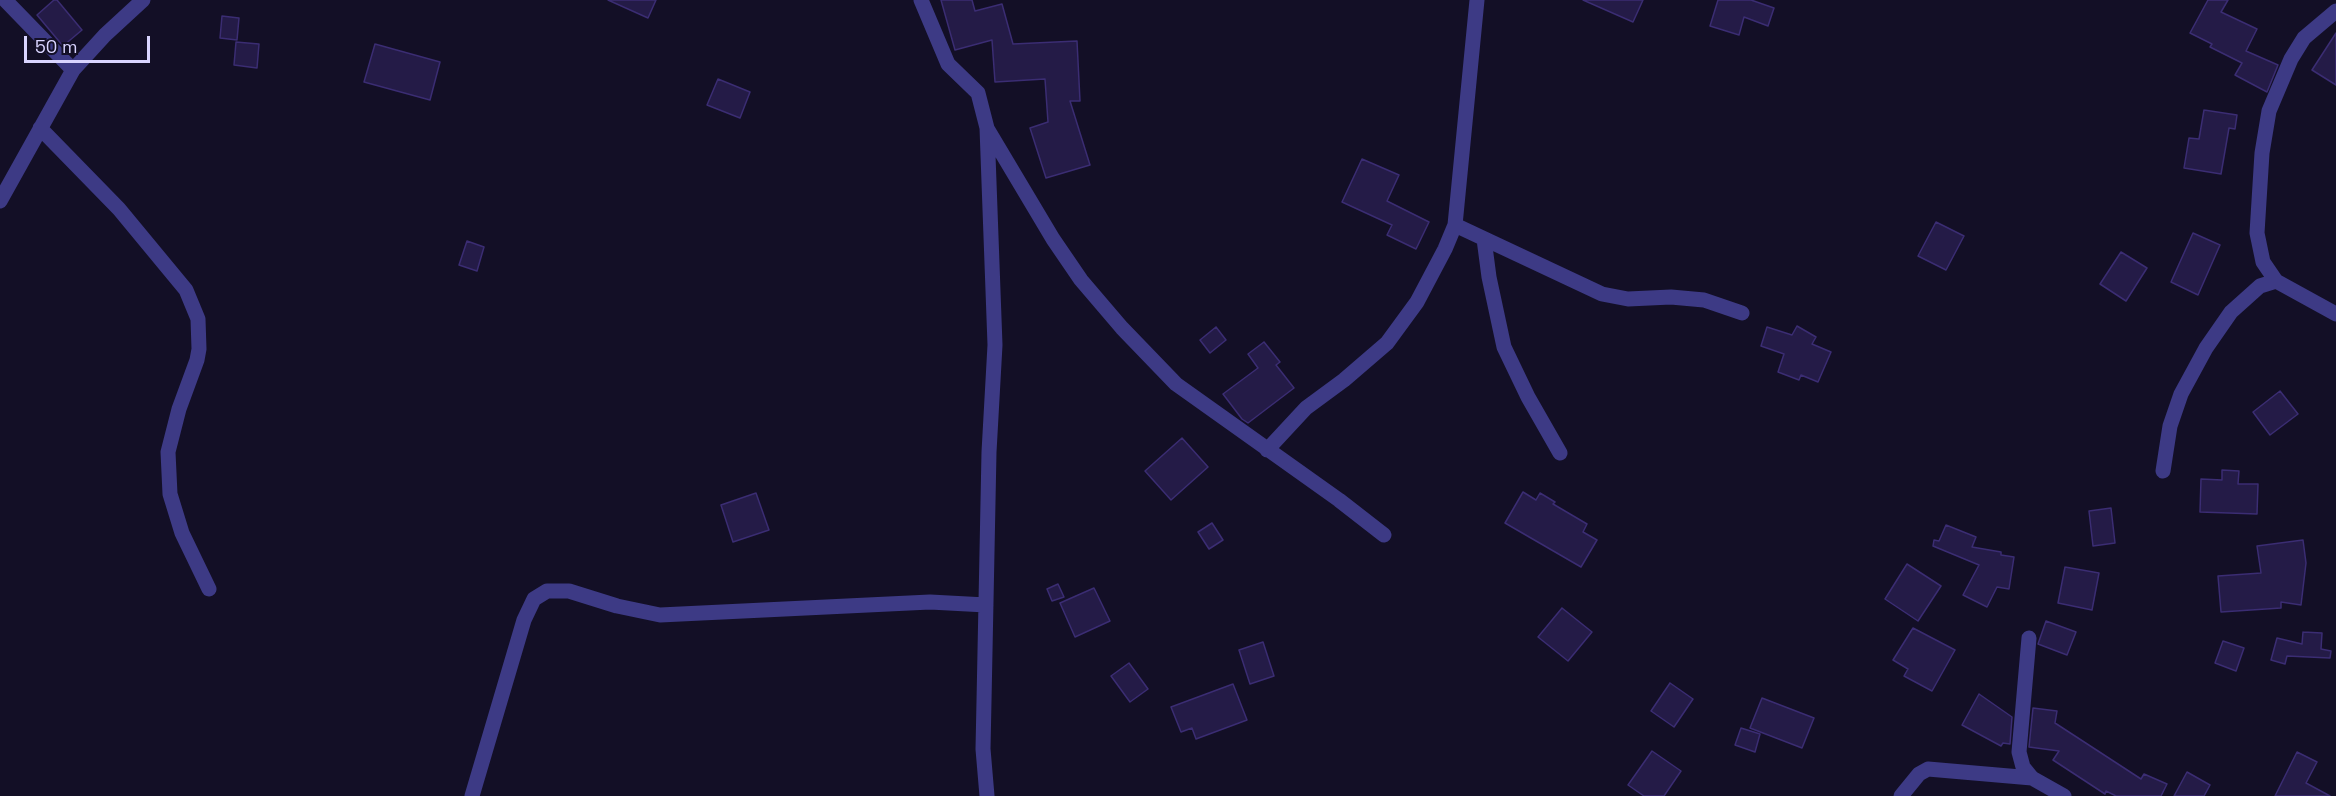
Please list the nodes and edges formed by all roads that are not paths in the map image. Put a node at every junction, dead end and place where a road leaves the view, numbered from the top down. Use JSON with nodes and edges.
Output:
{"nodes":[{"id":1,"x":5,"y":0,"type":"edge"},
{"id":2,"x":921,"y":0,"type":"edge"},
{"id":3,"x":1477,"y":0,"type":"edge"},
{"id":4,"x":138,"y":2,"type":"edge"},
{"id":5,"x":2336,"y":11,"type":"edge"},
{"id":6,"x":73,"y":70,"type":"junction"},
{"id":7,"x":40,"y":128,"type":"junction"},
{"id":8,"x":987,"y":128,"type":"junction"},
{"id":9,"x":0,"y":201,"type":"edge"},
{"id":10,"x":1455,"y":225,"type":"junction"},
{"id":11,"x":1484,"y":239,"type":"junction"},
{"id":12,"x":2276,"y":280,"type":"junction"},
{"id":13,"x":1742,"y":313,"type":"dead end"},
{"id":14,"x":2336,"y":314,"type":"edge"},
{"id":15,"x":1267,"y":450,"type":"junction"},
{"id":16,"x":1560,"y":453,"type":"dead end"},
{"id":17,"x":2163,"y":471,"type":"dead end"},
{"id":18,"x":1384,"y":535,"type":"dead end"},
{"id":19,"x":209,"y":589,"type":"dead end"},
{"id":20,"x":986,"y":605,"type":"junction"},
{"id":21,"x":2029,"y":638,"type":"dead end"},
{"id":22,"x":2032,"y":778,"type":"junction"},
{"id":23,"x":472,"y":796,"type":"edge"},
{"id":24,"x":987,"y":796,"type":"edge"},
{"id":25,"x":1901,"y":796,"type":"edge"},
{"id":26,"x":2064,"y":796,"type":"edge"}],
"edges":[{"from":1,"to":6,"type":"street"},
{"from":2,"to":8,"type":"street"},
{"from":3,"to":10,"type":"street"},
{"from":4,"to":6,"type":"street"},
{"from":5,"to":12,"type":"street"},
{"from":6,"to":7,"type":"street"},
{"from":7,"to":9,"type":"street"},
{"from":7,"to":19,"type":"street"},
{"from":8,"to":15,"type":"street"},
{"from":8,"to":20,"type":"street"},
{"from":10,"to":11,"type":"street"},
{"from":10,"to":15,"type":"street"},
{"from":11,"to":13,"type":"street"},
{"from":11,"to":16,"type":"street"},
{"from":12,"to":14,"type":"street"},
{"from":12,"to":17,"type":"street"},
{"from":15,"to":18,"type":"street"},
{"from":20,"to":23,"type":"street"},
{"from":20,"to":24,"type":"street"},
{"from":21,"to":22,"type":"street"},
{"from":22,"to":25,"type":"street"},
{"from":22,"to":26,"type":"street"}]}
